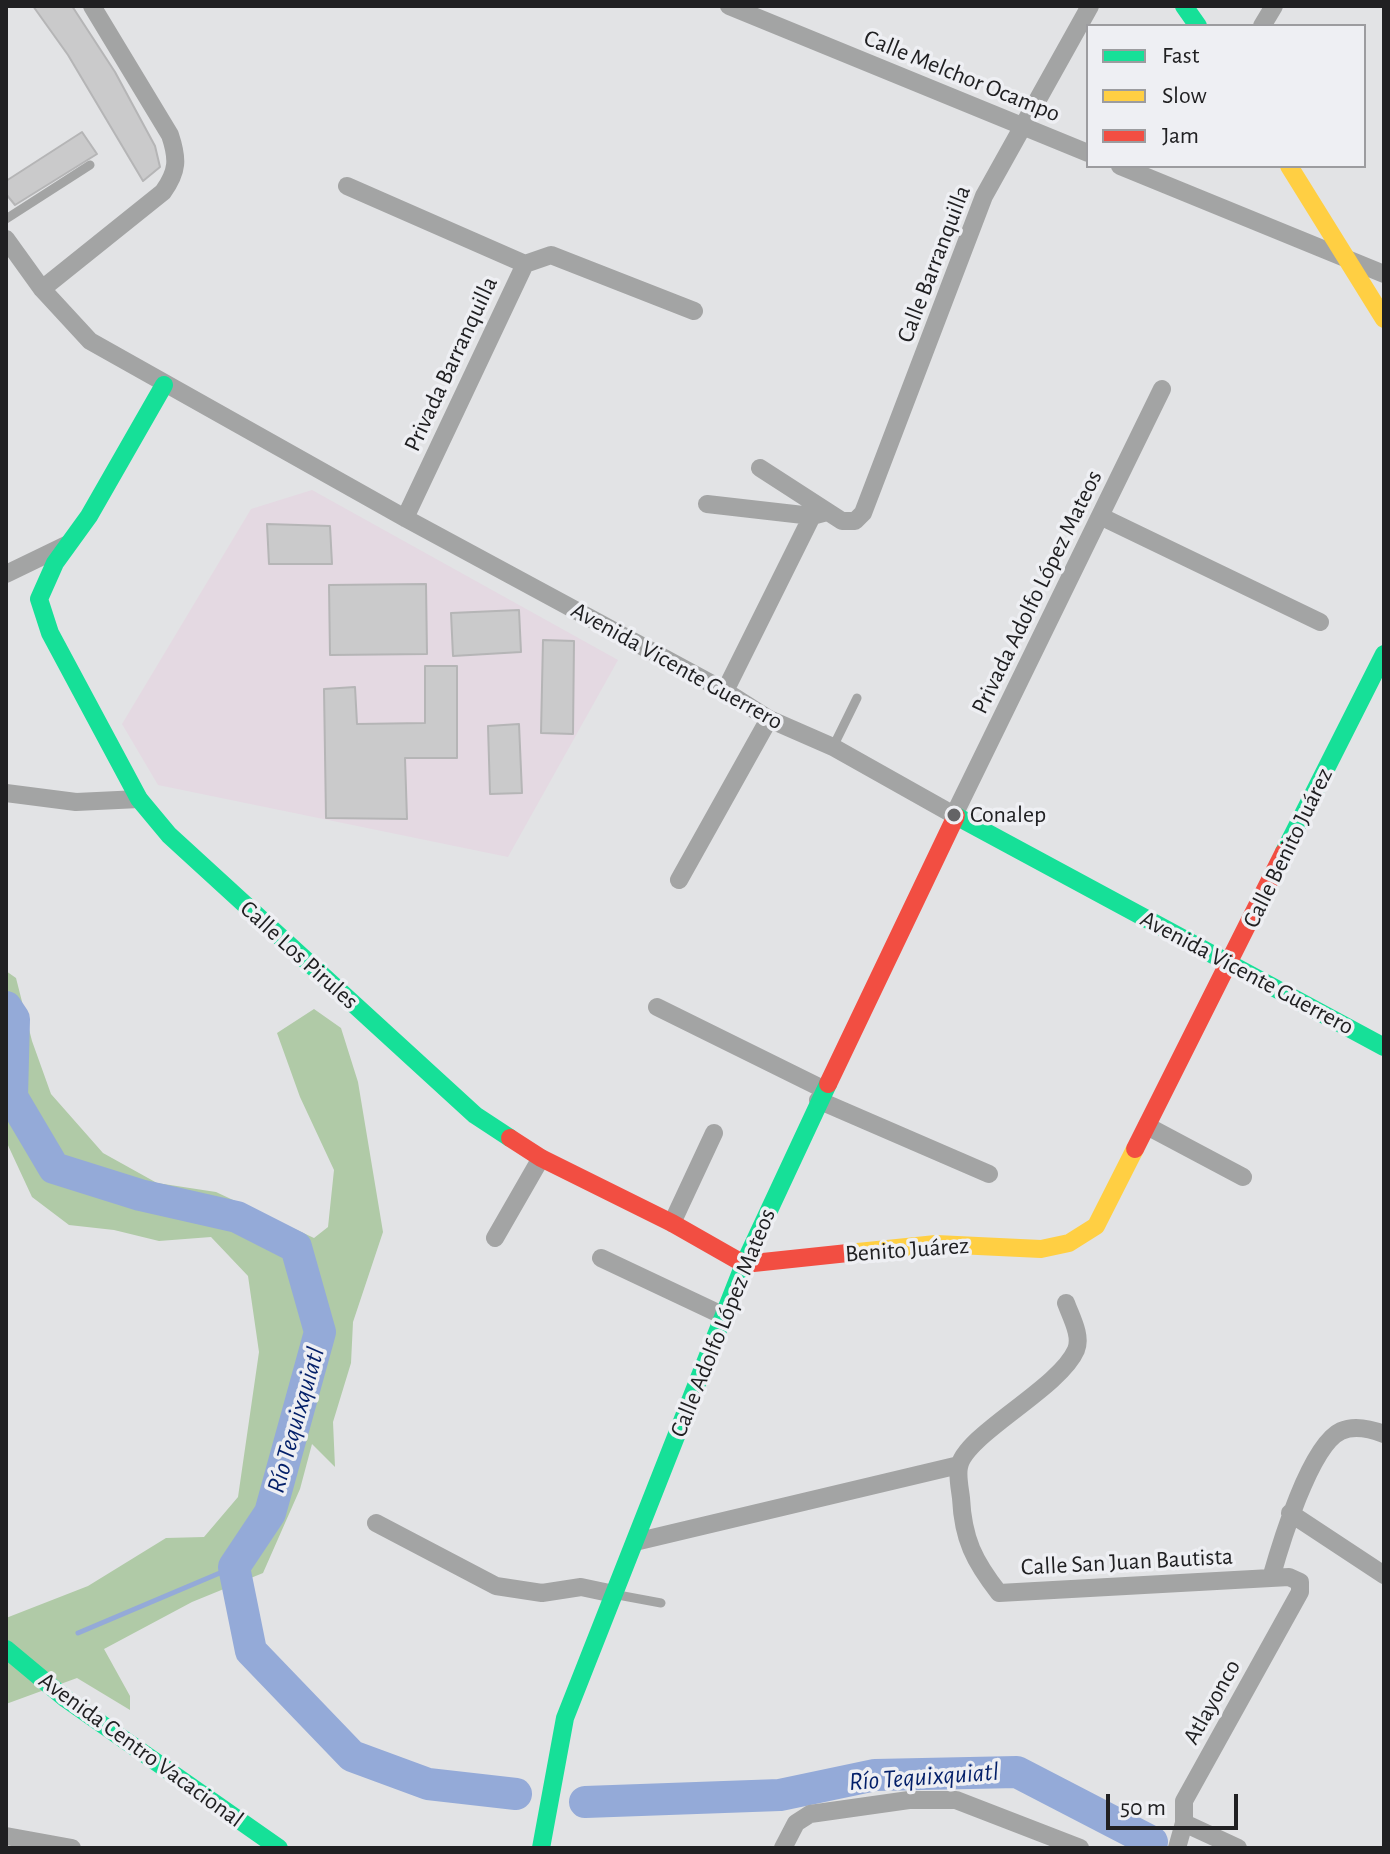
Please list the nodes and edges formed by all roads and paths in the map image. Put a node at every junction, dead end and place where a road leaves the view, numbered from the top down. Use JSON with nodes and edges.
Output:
{"nodes":[{"id":1,"x":92,"y":6,"type":"edge"},
{"id":2,"x":729,"y":6,"type":"edge"},
{"id":3,"x":1090,"y":6,"type":"edge"},
{"id":4,"x":1184,"y":6,"type":"edge"},
{"id":5,"x":1274,"y":6,"type":"edge"},
{"id":6,"x":1197,"y":24,"type":"edge"},
{"id":7,"x":1263,"y":24,"type":"edge"},
{"id":8,"x":1023,"y":127,"type":"junction"},
{"id":9,"x":1086,"y":152,"type":"edge"},
{"id":10,"x":90,"y":165,"type":"dead end"},
{"id":11,"x":1125,"y":168,"type":"edge"},
{"id":12,"x":1290,"y":168,"type":"edge"},
{"id":13,"x":347,"y":186,"type":"dead end"},
{"id":14,"x":6,"y":219,"type":"edge"},
{"id":15,"x":6,"y":239,"type":"edge"},
{"id":16,"x":1347,"y":258,"type":"junction"},
{"id":17,"x":525,"y":264,"type":"junction"},
{"id":18,"x":1384,"y":274,"type":"edge"},
{"id":19,"x":42,"y":289,"type":"junction"},
{"id":20,"x":694,"y":311,"type":"dead end"},
{"id":21,"x":1384,"y":319,"type":"edge"},
{"id":22,"x":164,"y":385,"type":"junction"},
{"id":23,"x":1162,"y":389,"type":"dead end"},
{"id":24,"x":760,"y":468,"type":"dead end"},
{"id":25,"x":707,"y":504,"type":"dead end"},
{"id":26,"x":819,"y":514,"type":"junction"},
{"id":27,"x":1102,"y":517,"type":"junction"},
{"id":28,"x":405,"y":518,"type":"junction"},
{"id":29,"x":72,"y":542,"type":"junction"},
{"id":30,"x":6,"y":574,"type":"edge"},
{"id":31,"x":1320,"y":622,"type":"dead end"},
{"id":32,"x":1384,"y":654,"type":"edge"},
{"id":33,"x":725,"y":691,"type":"junction"},
{"id":34,"x":857,"y":698,"type":"dead end"},
{"id":35,"x":769,"y":719,"type":"junction"},
{"id":36,"x":833,"y":747,"type":"junction"},
{"id":37,"x":6,"y":793,"type":"edge"},
{"id":38,"x":139,"y":799,"type":"junction"},
{"id":39,"x":954,"y":815,"type":"junction"},
{"id":40,"x":679,"y":880,"type":"dead end"},
{"id":41,"x":1231,"y":964,"type":"junction"},
{"id":42,"x":657,"y":1007,"type":"dead end"},
{"id":43,"x":1384,"y":1047,"type":"edge"},
{"id":44,"x":821,"y":1094,"type":"junction"},
{"id":45,"x":1147,"y":1126,"type":"junction"},
{"id":46,"x":714,"y":1133,"type":"dead end"},
{"id":47,"x":541,"y":1158,"type":"junction"},
{"id":48,"x":989,"y":1174,"type":"dead end"},
{"id":49,"x":1243,"y":1177,"type":"dead end"},
{"id":50,"x":672,"y":1223,"type":"junction"},
{"id":51,"x":495,"y":1238,"type":"dead end"},
{"id":52,"x":1069,"y":1243,"type":"joint"},
{"id":53,"x":601,"y":1258,"type":"dead end"},
{"id":54,"x":744,"y":1264,"type":"junction"},
{"id":55,"x":1066,"y":1303,"type":"dead end"},
{"id":56,"x":724,"y":1316,"type":"junction"},
{"id":57,"x":1384,"y":1434,"type":"edge"},
{"id":58,"x":959,"y":1465,"type":"junction"},
{"id":59,"x":1290,"y":1513,"type":"junction"},
{"id":60,"x":376,"y":1523,"type":"dead end"},
{"id":61,"x":635,"y":1542,"type":"junction"},
{"id":62,"x":1384,"y":1575,"type":"edge"},
{"id":63,"x":1271,"y":1578,"type":"junction"},
{"id":64,"x":1300,"y":1582,"type":"joint"},
{"id":65,"x":614,"y":1594,"type":"junction"},
{"id":66,"x":661,"y":1603,"type":"dead end"},
{"id":67,"x":6,"y":1649,"type":"edge"},
{"id":68,"x":1184,"y":1823,"type":"junction"},
{"id":69,"x":6,"y":1836,"type":"edge"},
{"id":70,"x":274,"y":1847,"type":"edge"},
{"id":71,"x":72,"y":1848,"type":"edge"},
{"id":72,"x":541,"y":1848,"type":"edge"},
{"id":73,"x":783,"y":1848,"type":"edge"},
{"id":74,"x":1080,"y":1848,"type":"edge"},
{"id":75,"x":1177,"y":1848,"type":"edge"},
{"id":76,"x":1238,"y":1848,"type":"edge"}],
"edges":[{"from":1,"to":19,"type":"street"},
{"from":2,"to":8,"type":"street","name":"Calle Melchor Ocampo"},
{"from":3,"to":8,"type":"street","name":"Calle Barranquilla"},
{"from":4,"to":6,"type":"street"},
{"from":5,"to":7,"type":"street"},
{"from":8,"to":9,"type":"street","name":"Calle Melchor Ocampo"},
{"from":8,"to":26,"type":"street","name":"Calle Barranquilla"},
{"from":10,"to":14,"type":"lane"},
{"from":11,"to":16,"type":"street"},
{"from":12,"to":16,"type":"street"},
{"from":13,"to":17,"type":"street"},
{"from":15,"to":19,"type":"street","name":"Avenida Vicente Guerrero"},
{"from":16,"to":18,"type":"street"},
{"from":16,"to":21,"type":"street"},
{"from":17,"to":20,"type":"street","name":"Privada Barranquilla"},
{"from":17,"to":28,"type":"street","name":"Privada Barranquilla"},
{"from":19,"to":22,"type":"street","name":"Avenida Vicente Guerrero"},
{"from":22,"to":28,"type":"street","name":"Avenida Vicente Guerrero"},
{"from":22,"to":29,"type":"street","name":"Calle Los Pirules"},
{"from":23,"to":27,"type":"street","name":"Privada Adolfo López Mateos"},
{"from":24,"to":26,"type":"street"},
{"from":25,"to":26,"type":"street"},
{"from":26,"to":33,"type":"street"},
{"from":27,"to":31,"type":"street"},
{"from":27,"to":39,"type":"street","name":"Privada Adolfo López Mateos"},
{"from":28,"to":33,"type":"street","name":"Avenida Vicente Guerrero"},
{"from":29,"to":30,"type":"street"},
{"from":29,"to":38,"type":"street","name":"Calle Los Pirules"},
{"from":32,"to":41,"type":"street","name":"Calle Benito Juárez"},
{"from":33,"to":35,"type":"street","name":"Avenida Vicente Guerrero"},
{"from":34,"to":36,"type":"lane"},
{"from":35,"to":36,"type":"street","name":"Avenida Vicente Guerrero"},
{"from":35,"to":40,"type":"street"},
{"from":36,"to":39,"type":"street","name":"Avenida Vicente Guerrero"},
{"from":37,"to":38,"type":"street"},
{"from":38,"to":47,"type":"street","name":"Calle Los Pirules"},
{"from":39,"to":41,"type":"street","name":"Avenida Vicente Guerrero"},
{"from":39,"to":44,"type":"street","name":"Calle Adolfo López Mateos"},
{"from":41,"to":43,"type":"street","name":"Avenida Vicente Guerrero"},
{"from":41,"to":45,"type":"street","name":"Calle Benito Juárez"},
{"from":42,"to":44,"type":"street"},
{"from":44,"to":48,"type":"street"},
{"from":44,"to":54,"type":"street","name":"Calle Adolfo López Mateos"},
{"from":45,"to":49,"type":"street"},
{"from":45,"to":52,"type":"street","name":"Calle Benito Juárez"},
{"from":46,"to":50,"type":"street"},
{"from":47,"to":50,"type":"street","name":"Calle Los Pirules"},
{"from":47,"to":51,"type":"street"},
{"from":50,"to":54,"type":"street","name":"Calle Los Pirules"},
{"from":52,"to":54,"type":"street","name":"Benito Juárez"},
{"from":53,"to":56,"type":"street"},
{"from":54,"to":56,"type":"street","name":"Calle Adolfo López Mateos"},
{"from":55,"to":58,"type":"street"},
{"from":56,"to":61,"type":"street","name":"Calle Adolfo López Mateos"},
{"from":57,"to":59,"type":"street"},
{"from":58,"to":61,"type":"street"},
{"from":58,"to":63,"type":"street","name":"Calle San Juan Bautista"},
{"from":59,"to":62,"type":"street"},
{"from":59,"to":63,"type":"street"},
{"from":60,"to":65,"type":"street"},
{"from":61,"to":65,"type":"street","name":"Calle Adolfo López Mateos"},
{"from":63,"to":64,"type":"street","name":"Calle San Juan Bautista"},
{"from":64,"to":68,"type":"street","name":"Atlayonco"},
{"from":65,"to":66,"type":"lane"},
{"from":65,"to":72,"type":"street","name":"Calle Adolfo López Mateos"},
{"from":67,"to":70,"type":"street","name":"Avenida Centro Vacacional"},
{"from":68,"to":75,"type":"street","name":"Atlayonco"},
{"from":68,"to":76,"type":"street"},
{"from":69,"to":71,"type":"street"},
{"from":73,"to":74,"type":"street"}]}
